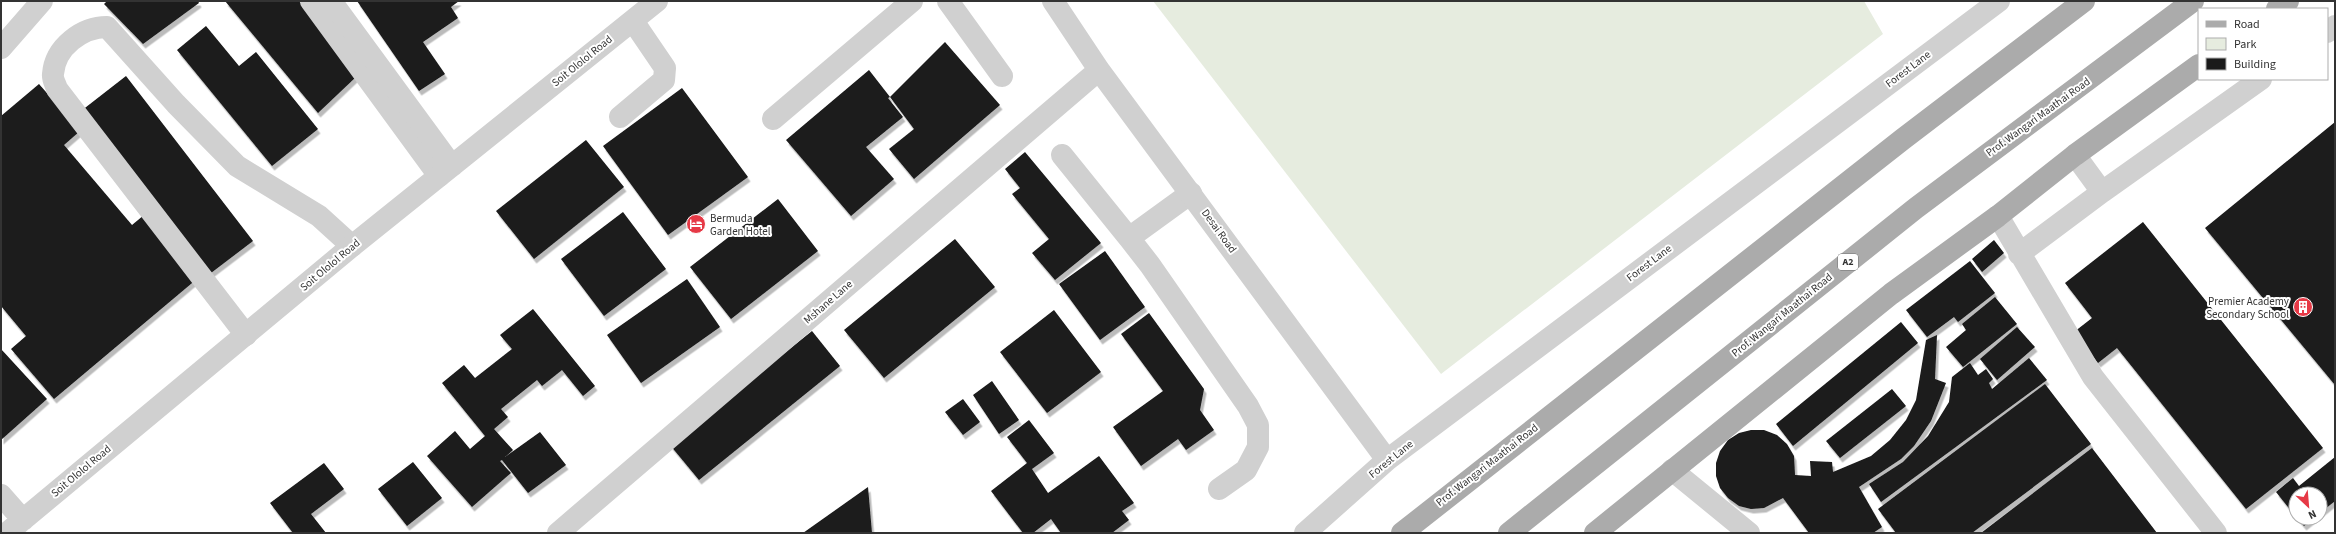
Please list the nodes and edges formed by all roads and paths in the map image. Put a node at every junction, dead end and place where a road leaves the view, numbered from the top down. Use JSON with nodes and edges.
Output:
{"nodes":[{"id":1,"x":42,"y":1,"type":"edge"},
{"id":2,"x":310,"y":1,"type":"edge"},
{"id":3,"x":331,"y":1,"type":"edge"},
{"id":4,"x":657,"y":1,"type":"edge"},
{"id":5,"x":912,"y":1,"type":"edge"},
{"id":6,"x":948,"y":1,"type":"edge"},
{"id":7,"x":1054,"y":1,"type":"edge"},
{"id":8,"x":1999,"y":1,"type":"edge"},
{"id":9,"x":2084,"y":1,"type":"edge"},
{"id":10,"x":2193,"y":1,"type":"edge"},
{"id":11,"x":2288,"y":1,"type":"edge"},
{"id":12,"x":2278,"y":8,"type":"edge"},
{"id":13,"x":633,"y":20,"type":"junction"},
{"id":14,"x":1,"y":48,"type":"edge"},
{"id":15,"x":2198,"y":66,"type":"edge"},
{"id":16,"x":1099,"y":70,"type":"junction"},
{"id":17,"x":1002,"y":76,"type":"dead end"},
{"id":18,"x":2261,"y":80,"type":"edge"},
{"id":19,"x":620,"y":117,"type":"dead end"},
{"id":20,"x":772,"y":119,"type":"dead end"},
{"id":21,"x":1062,"y":155,"type":"dead end"},
{"id":22,"x":2075,"y":155,"type":"junction"},
{"id":23,"x":446,"y":171,"type":"junction"},
{"id":24,"x":2102,"y":192,"type":"junction"},
{"id":25,"x":1191,"y":193,"type":"junction"},
{"id":26,"x":1998,"y":216,"type":"junction"},
{"id":27,"x":1129,"y":238,"type":"junction"},
{"id":28,"x":352,"y":246,"type":"junction"},
{"id":29,"x":2019,"y":254,"type":"junction"},
{"id":30,"x":246,"y":335,"type":"junction"},
{"id":31,"x":1387,"y":460,"type":"junction"},
{"id":32,"x":1672,"y":470,"type":"junction"},
{"id":33,"x":1219,"y":489,"type":"dead end"},
{"id":34,"x":1,"y":495,"type":"edge"},
{"id":35,"x":15,"y":526,"type":"edge"},
{"id":36,"x":558,"y":533,"type":"edge"},
{"id":37,"x":1305,"y":533,"type":"edge"},
{"id":38,"x":1402,"y":533,"type":"edge"},
{"id":39,"x":1509,"y":533,"type":"edge"},
{"id":40,"x":1595,"y":533,"type":"edge"},
{"id":41,"x":1749,"y":533,"type":"edge"},
{"id":42,"x":2216,"y":533,"type":"edge"}],
"edges":[{"from":1,"to":14,"type":"street"},
{"from":2,"to":23,"type":"street"},
{"from":3,"to":23,"type":"street"},
{"from":4,"to":13,"type":"street","name":"Soit Ololol Road"},
{"from":5,"to":20,"type":"street"},
{"from":6,"to":17,"type":"street"},
{"from":7,"to":16,"type":"street","name":"Desai Road"},
{"from":8,"to":31,"type":"street","name":"Forest Lane"},
{"from":9,"to":38,"type":"main road","name":"Prof. Wangari Maathai Road"},
{"from":10,"to":39,"type":"main road","name":"Prof. Wangari Maathai Road","number":"A2"},
{"from":11,"to":12,"type":"main road"},
{"from":13,"to":19,"type":"street"},
{"from":13,"to":23,"type":"street","name":"Soit Ololol Road"},
{"from":15,"to":22,"type":"main road"},
{"from":16,"to":25,"type":"street","name":"Desai Road"},
{"from":16,"to":36,"type":"street","name":"Mshane Lane"},
{"from":18,"to":24,"type":"street"},
{"from":21,"to":27,"type":"street"},
{"from":22,"to":24,"type":"street"},
{"from":22,"to":26,"type":"main road"},
{"from":23,"to":28,"type":"street","name":"Soit Ololol Road"},
{"from":24,"to":29,"type":"street"},
{"from":25,"to":27,"type":"street"},
{"from":25,"to":31,"type":"street","name":"Desai Road"},
{"from":26,"to":29,"type":"street"},
{"from":26,"to":32,"type":"main road"},
{"from":27,"to":33,"type":"street"},
{"from":28,"to":30,"type":"street","name":"Soit Ololol Road"},
{"from":28,"to":30,"type":"street"},
{"from":29,"to":42,"type":"street"},
{"from":30,"to":35,"type":"street","name":"Soit Ololol Road"},
{"from":31,"to":37,"type":"street","name":"Forest Lane"},
{"from":32,"to":40,"type":"main road"},
{"from":32,"to":41,"type":"street"},
{"from":34,"to":35,"type":"street"}]}
